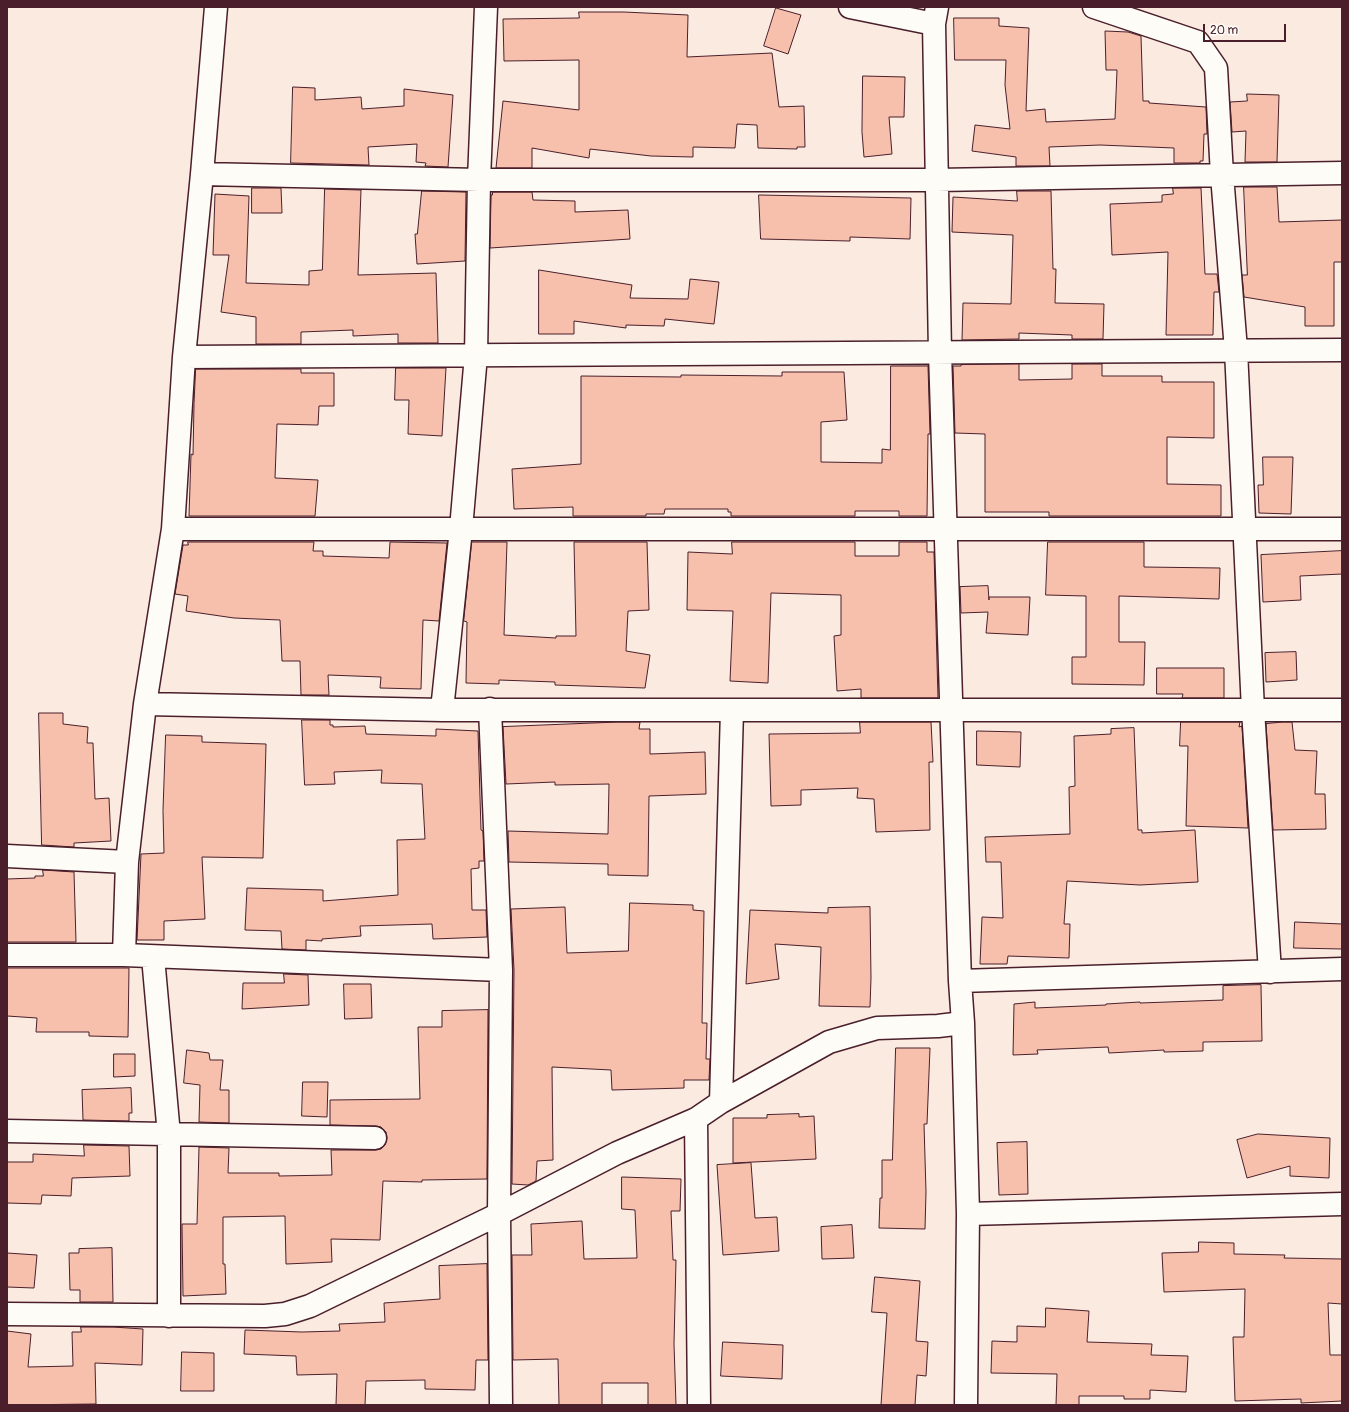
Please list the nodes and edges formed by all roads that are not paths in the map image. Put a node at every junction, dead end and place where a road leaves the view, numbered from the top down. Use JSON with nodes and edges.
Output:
{"nodes":[{"id":1,"x":216,"y":7,"type":"edge"},
{"id":2,"x":486,"y":7,"type":"edge"},
{"id":3,"x":850,"y":7,"type":"edge"},
{"id":4,"x":1094,"y":7,"type":"edge"},
{"id":5,"x":936,"y":16,"type":"edge"},
{"id":6,"x":1342,"y":172,"type":"edge"},
{"id":7,"x":202,"y":174,"type":"junction"},
{"id":8,"x":1222,"y":174,"type":"junction"},
{"id":9,"x":479,"y":180,"type":"junction"},
{"id":10,"x":937,"y":180,"type":"junction"},
{"id":11,"x":1236,"y":350,"type":"junction"},
{"id":12,"x":1342,"y":350,"type":"edge"},
{"id":13,"x":940,"y":352,"type":"junction"},
{"id":14,"x":476,"y":355,"type":"junction"},
{"id":15,"x":184,"y":358,"type":"junction"},
{"id":16,"x":173,"y":530,"type":"junction"},
{"id":17,"x":461,"y":530,"type":"junction"},
{"id":18,"x":946,"y":530,"type":"junction"},
{"id":19,"x":1245,"y":530,"type":"junction"},
{"id":20,"x":1342,"y":530,"type":"edge"},
{"id":21,"x":145,"y":704,"type":"junction"},
{"id":22,"x":490,"y":709,"type":"junction"},
{"id":23,"x":442,"y":710,"type":"junction"},
{"id":24,"x":732,"y":710,"type":"junction"},
{"id":25,"x":952,"y":710,"type":"junction"},
{"id":26,"x":1253,"y":710,"type":"junction"},
{"id":27,"x":1342,"y":710,"type":"edge"},
{"id":28,"x":7,"y":856,"type":"edge"},
{"id":29,"x":127,"y":862,"type":"junction"},
{"id":30,"x":7,"y":955,"type":"edge"},
{"id":31,"x":124,"y":955,"type":"junction"},
{"id":32,"x":153,"y":957,"type":"junction"},
{"id":33,"x":501,"y":970,"type":"junction"},
{"id":34,"x":1342,"y":970,"type":"edge"},
{"id":35,"x":1270,"y":972,"type":"junction"},
{"id":36,"x":960,"y":981,"type":"junction"},
{"id":37,"x":963,"y":1023,"type":"junction"},
{"id":38,"x":722,"y":1102,"type":"junction"},
{"id":39,"x":696,"y":1119,"type":"junction"},
{"id":40,"x":7,"y":1131,"type":"edge"},
{"id":41,"x":169,"y":1135,"type":"junction"},
{"id":42,"x":375,"y":1138,"type":"dead end"},
{"id":43,"x":1342,"y":1204,"type":"edge"},
{"id":44,"x":499,"y":1214,"type":"junction"},
{"id":45,"x":968,"y":1214,"type":"junction"},
{"id":46,"x":7,"y":1314,"type":"edge"},
{"id":47,"x":169,"y":1316,"type":"junction"},
{"id":48,"x":501,"y":1405,"type":"edge"},
{"id":49,"x":699,"y":1405,"type":"edge"},
{"id":50,"x":966,"y":1405,"type":"edge"}],
"edges":[{"from":1,"to":7,"type":"street"},
{"from":2,"to":9,"type":"street"},
{"from":3,"to":5,"type":"street"},
{"from":4,"to":8,"type":"street"},
{"from":5,"to":10,"type":"street"},
{"from":6,"to":8,"type":"street"},
{"from":7,"to":9,"type":"street"},
{"from":7,"to":15,"type":"street"},
{"from":8,"to":10,"type":"street"},
{"from":8,"to":11,"type":"street"},
{"from":9,"to":10,"type":"street"},
{"from":9,"to":14,"type":"street"},
{"from":10,"to":13,"type":"street"},
{"from":11,"to":12,"type":"street"},
{"from":11,"to":13,"type":"street"},
{"from":11,"to":19,"type":"street"},
{"from":13,"to":14,"type":"street"},
{"from":13,"to":18,"type":"street"},
{"from":14,"to":15,"type":"street"},
{"from":14,"to":17,"type":"street"},
{"from":15,"to":16,"type":"street"},
{"from":16,"to":17,"type":"street"},
{"from":16,"to":21,"type":"street"},
{"from":17,"to":18,"type":"street"},
{"from":17,"to":23,"type":"street"},
{"from":18,"to":19,"type":"street"},
{"from":18,"to":25,"type":"street"},
{"from":19,"to":20,"type":"street"},
{"from":19,"to":26,"type":"street"},
{"from":21,"to":23,"type":"street"},
{"from":21,"to":29,"type":"street"},
{"from":22,"to":23,"type":"street"},
{"from":22,"to":24,"type":"street"},
{"from":22,"to":33,"type":"street"},
{"from":24,"to":25,"type":"street"},
{"from":24,"to":38,"type":"street"},
{"from":25,"to":26,"type":"street"},
{"from":25,"to":36,"type":"street"},
{"from":26,"to":27,"type":"street"},
{"from":26,"to":35,"type":"street"},
{"from":28,"to":29,"type":"street"},
{"from":29,"to":31,"type":"street"},
{"from":30,"to":31,"type":"street"},
{"from":31,"to":32,"type":"street"},
{"from":32,"to":33,"type":"street"},
{"from":32,"to":41,"type":"street"},
{"from":33,"to":44,"type":"street"},
{"from":34,"to":35,"type":"street"},
{"from":35,"to":36,"type":"street"},
{"from":36,"to":37,"type":"street"},
{"from":37,"to":38,"type":"street"},
{"from":37,"to":45,"type":"street"},
{"from":38,"to":39,"type":"street"},
{"from":39,"to":44,"type":"street"},
{"from":39,"to":49,"type":"street"},
{"from":40,"to":41,"type":"street"},
{"from":41,"to":42,"type":"street"},
{"from":41,"to":47,"type":"street"},
{"from":43,"to":45,"type":"street"},
{"from":44,"to":47,"type":"street"},
{"from":44,"to":48,"type":"street"},
{"from":45,"to":50,"type":"street"},
{"from":46,"to":47,"type":"street"}]}
